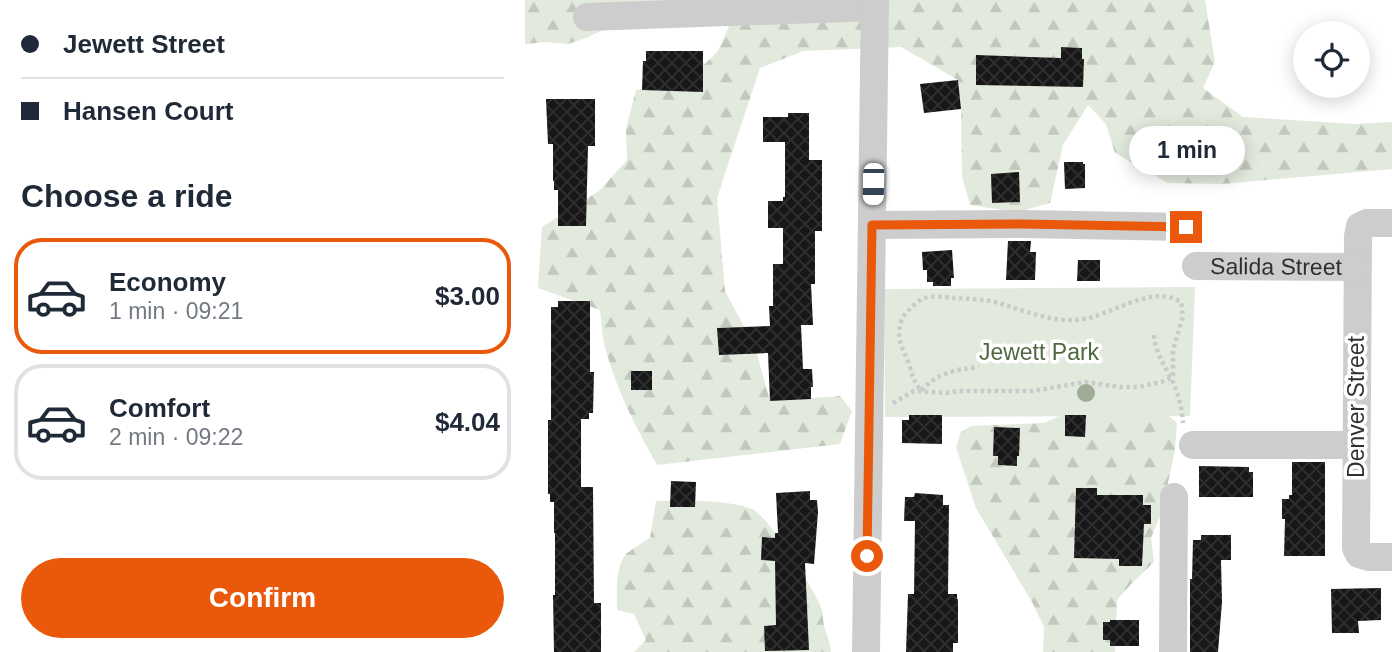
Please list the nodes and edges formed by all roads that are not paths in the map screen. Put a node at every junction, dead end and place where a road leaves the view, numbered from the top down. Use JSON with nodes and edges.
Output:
{"nodes":[{"id":1,"x":875,"y":4,"type":"edge"},
{"id":2,"x":587,"y":17,"type":"dead end"},
{"id":3,"x":1392,"y":223,"type":"edge"},
{"id":4,"x":872,"y":225,"type":"junction"},
{"id":5,"x":1360,"y":226,"type":"joint"},
{"id":6,"x":1186,"y":227,"type":"dead end"},
{"id":7,"x":1196,"y":266,"type":"dead end"},
{"id":8,"x":1357,"y":267,"type":"junction"},
{"id":9,"x":1189,"y":439,"type":"road end"},
{"id":10,"x":1356,"y":445,"type":"junction"},
{"id":11,"x":1174,"y":497,"type":"dead end"},
{"id":12,"x":1392,"y":557,"type":"edge"},
{"id":13,"x":866,"y":652,"type":"edge"},
{"id":14,"x":1173,"y":652,"type":"edge"}],
"edges":[{"from":1,"to":2,"type":"street"},
{"from":1,"to":4,"type":"street"},
{"from":3,"to":5,"type":"street","name":"Salida Street"},
{"from":4,"to":6,"type":"street"},
{"from":4,"to":13,"type":"street"},
{"from":5,"to":8,"type":"street","name":"Denver Street"},
{"from":7,"to":8,"type":"street","name":"Salida Street"},
{"from":8,"to":10,"type":"street","name":"Denver Street"},
{"from":9,"to":10,"type":"street"},
{"from":10,"to":12,"type":"street","name":"Denver Street"},
{"from":11,"to":14,"type":"street"}]}
